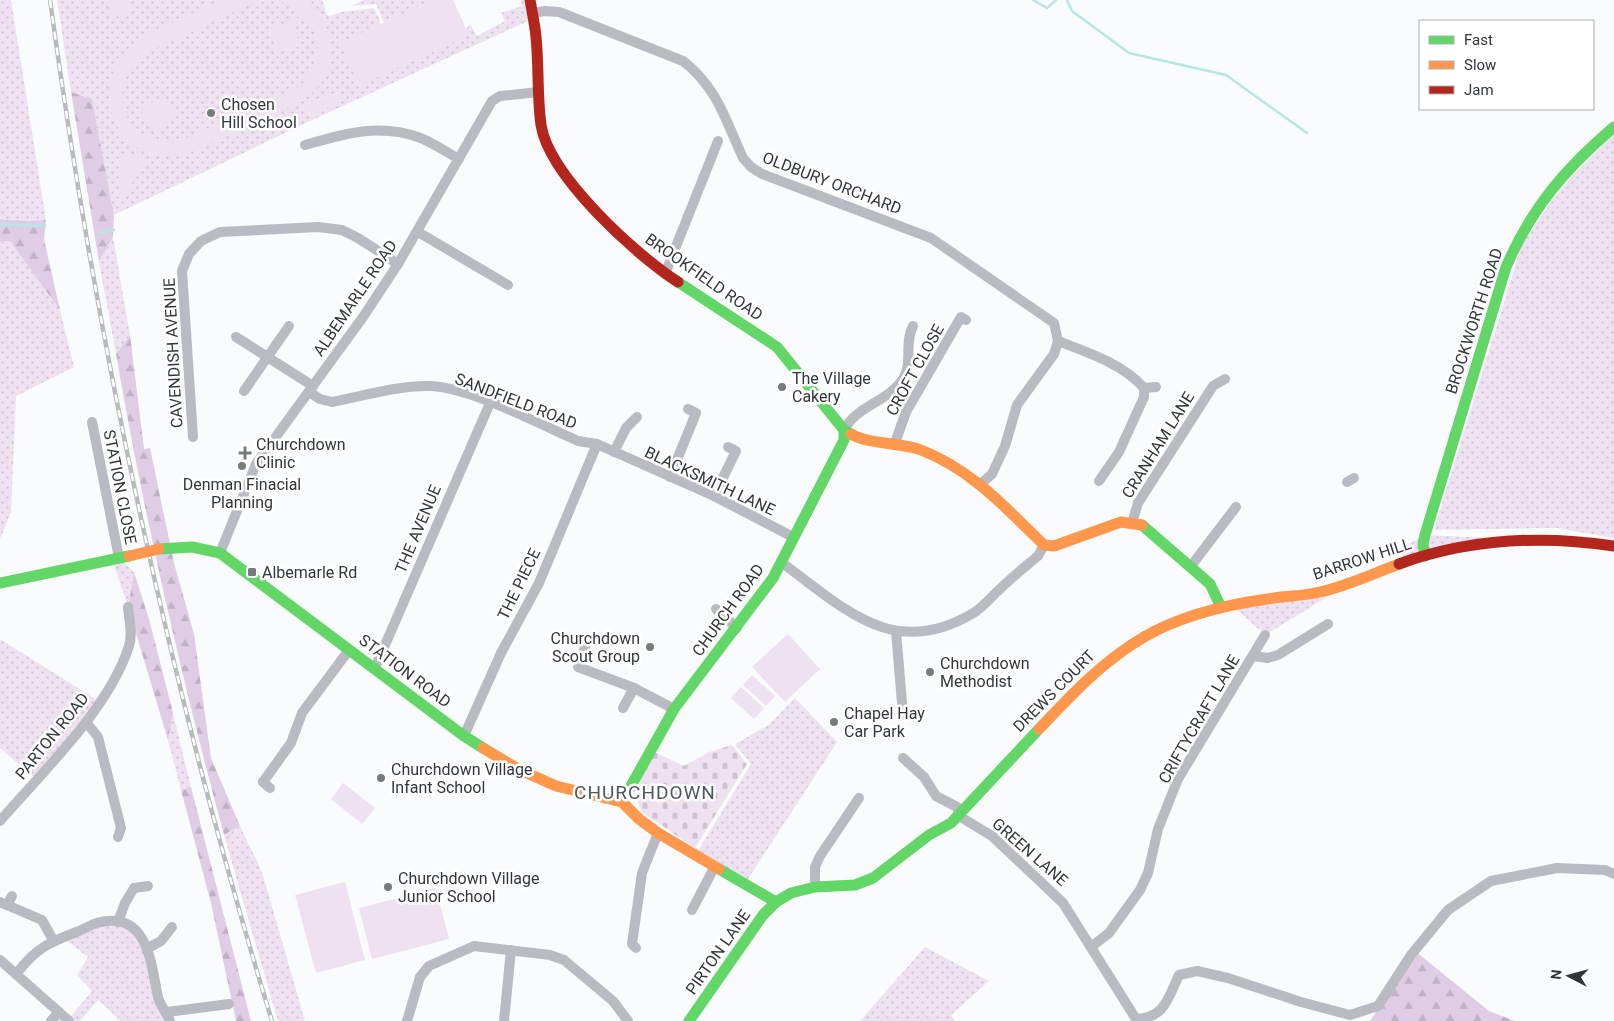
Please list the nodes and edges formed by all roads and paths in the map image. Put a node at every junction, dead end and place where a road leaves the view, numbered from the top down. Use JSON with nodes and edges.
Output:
{"nodes":[{"id":1,"x":530,"y":0,"type":"edge"},
{"id":2,"x":533,"y":13,"type":"junction"},
{"id":3,"x":539,"y":92,"type":"junction"},
{"id":4,"x":1614,"y":127,"type":"edge"},
{"id":5,"x":317,"y":130,"type":"dead end"},
{"id":6,"x":321,"y":140,"type":"junction"},
{"id":7,"x":718,"y":141,"type":"dead end"},
{"id":8,"x":305,"y":145,"type":"dead end"},
{"id":9,"x":459,"y":159,"type":"junction"},
{"id":10,"x":418,"y":232,"type":"junction"},
{"id":11,"x":398,"y":264,"type":"junction"},
{"id":12,"x":665,"y":274,"type":"junction"},
{"id":13,"x":508,"y":285,"type":"dead end"},
{"id":14,"x":966,"y":320,"type":"dead end"},
{"id":15,"x":289,"y":326,"type":"dead end"},
{"id":16,"x":908,"y":332,"type":"dead end"},
{"id":17,"x":236,"y":337,"type":"dead end"},
{"id":18,"x":1058,"y":341,"type":"junction"},
{"id":19,"x":267,"y":356,"type":"junction"},
{"id":20,"x":1225,"y":379,"type":"dead end"},
{"id":21,"x":1156,"y":387,"type":"dead end"},
{"id":22,"x":1144,"y":388,"type":"junction"},
{"id":23,"x":311,"y":389,"type":"junction"},
{"id":24,"x":244,"y":391,"type":"dead end"},
{"id":25,"x":490,"y":403,"type":"junction"},
{"id":26,"x":695,"y":413,"type":"dead end"},
{"id":27,"x":637,"y":417,"type":"dead end"},
{"id":28,"x":92,"y":422,"type":"dead end"},
{"id":29,"x":844,"y":430,"type":"junction"},
{"id":30,"x":194,"y":437,"type":"dead end"},
{"id":31,"x":895,"y":443,"type":"junction"},
{"id":32,"x":596,"y":444,"type":"junction"},
{"id":33,"x":736,"y":451,"type":"dead end"},
{"id":34,"x":614,"y":452,"type":"junction"},
{"id":35,"x":670,"y":477,"type":"junction"},
{"id":36,"x":1112,"y":482,"type":"dead end"},
{"id":37,"x":981,"y":484,"type":"junction"},
{"id":38,"x":714,"y":496,"type":"junction"},
{"id":39,"x":1236,"y":507,"type":"dead end"},
{"id":40,"x":1132,"y":522,"type":"junction"},
{"id":41,"x":793,"y":538,"type":"junction"},
{"id":42,"x":1044,"y":545,"type":"junction"},
{"id":43,"x":1614,"y":546,"type":"edge"},
{"id":44,"x":220,"y":553,"type":"junction"},
{"id":45,"x":1426,"y":556,"type":"junction"},
{"id":46,"x":124,"y":557,"type":"junction"},
{"id":47,"x":781,"y":562,"type":"junction"},
{"id":48,"x":1191,"y":566,"type":"junction"},
{"id":49,"x":0,"y":583,"type":"edge"},
{"id":50,"x":128,"y":607,"type":"dead end"},
{"id":51,"x":1220,"y":607,"type":"junction"},
{"id":52,"x":716,"y":609,"type":"dead end"},
{"id":53,"x":1328,"y":624,"type":"dead end"},
{"id":54,"x":737,"y":628,"type":"junction"},
{"id":55,"x":896,"y":631,"type":"junction"},
{"id":56,"x":1265,"y":636,"type":"dead end"},
{"id":57,"x":587,"y":642,"type":"dead end"},
{"id":58,"x":349,"y":650,"type":"junction"},
{"id":59,"x":1253,"y":656,"type":"junction"},
{"id":60,"x":375,"y":668,"type":"junction"},
{"id":61,"x":634,"y":688,"type":"junction"},
{"id":62,"x":622,"y":708,"type":"dead end"},
{"id":63,"x":674,"y":709,"type":"junction"},
{"id":64,"x":903,"y":715,"type":"dead end"},
{"id":65,"x":86,"y":722,"type":"junction"},
{"id":66,"x":464,"y":736,"type":"junction"},
{"id":67,"x":903,"y":758,"type":"dead end"},
{"id":68,"x":270,"y":788,"type":"dead end"},
{"id":69,"x":859,"y":798,"type":"dead end"},
{"id":70,"x":622,"y":802,"type":"junction"},
{"id":71,"x":958,"y":816,"type":"junction"},
{"id":72,"x":0,"y":821,"type":"edge"},
{"id":73,"x":658,"y":833,"type":"junction"},
{"id":74,"x":118,"y":837,"type":"dead end"},
{"id":75,"x":715,"y":866,"type":"junction"},
{"id":76,"x":1614,"y":874,"type":"edge"},
{"id":77,"x":148,"y":886,"type":"dead end"},
{"id":78,"x":815,"y":887,"type":"junction"},
{"id":79,"x":6,"y":901,"type":"edge"},
{"id":80,"x":776,"y":902,"type":"junction"},
{"id":81,"x":698,"y":906,"type":"dead end"},
{"id":82,"x":118,"y":922,"type":"junction"},
{"id":83,"x":172,"y":927,"type":"dead end"},
{"id":84,"x":53,"y":940,"type":"junction"},
{"id":85,"x":631,"y":945,"type":"dead end"},
{"id":86,"x":1092,"y":946,"type":"junction"},
{"id":87,"x":148,"y":948,"type":"junction"},
{"id":88,"x":511,"y":950,"type":"junction"},
{"id":89,"x":0,"y":960,"type":"edge"},
{"id":90,"x":17,"y":973,"type":"junction"},
{"id":91,"x":229,"y":1004,"type":"dead end"},
{"id":92,"x":59,"y":1012,"type":"junction"},
{"id":93,"x":168,"y":1017,"type":"edge"},
{"id":94,"x":1136,"y":1020,"type":"edge"},
{"id":95,"x":51,"y":1021,"type":"edge"},
{"id":96,"x":69,"y":1021,"type":"edge"},
{"id":97,"x":406,"y":1021,"type":"edge"},
{"id":98,"x":504,"y":1021,"type":"edge"},
{"id":99,"x":628,"y":1021,"type":"edge"},
{"id":100,"x":689,"y":1021,"type":"edge"}],
"edges":[{"from":1,"to":2,"type":"street","name":"BROOKFIELD ROAD"},
{"from":2,"to":3,"type":"street","name":"BROOKFIELD ROAD"},
{"from":2,"to":18,"type":"street","name":"OLDBURY ORCHARD"},
{"from":3,"to":9,"type":"street","name":"ALBEMARLE ROAD"},
{"from":3,"to":12,"type":"street","name":"BROOKFIELD ROAD"},
{"from":4,"to":45,"type":"street","name":"BROCKWORTH ROAD"},
{"from":5,"to":6,"type":"street"},
{"from":6,"to":8,"type":"street"},
{"from":6,"to":9,"type":"street"},
{"from":7,"to":12,"type":"street"},
{"from":9,"to":10,"type":"street","name":"ALBEMARLE ROAD"},
{"from":10,"to":11,"type":"street","name":"ALBEMARLE ROAD"},
{"from":10,"to":13,"type":"street"},
{"from":11,"to":23,"type":"street","name":"ALBEMARLE ROAD"},
{"from":11,"to":30,"type":"street","name":"CAVENDISH AVENUE"},
{"from":12,"to":29,"type":"street","name":"BROOKFIELD ROAD"},
{"from":14,"to":31,"type":"street","name":"CROFT CLOSE"},
{"from":15,"to":19,"type":"street"},
{"from":16,"to":29,"type":"street"},
{"from":17,"to":19,"type":"street","name":"SANDFIELD ROAD"},
{"from":18,"to":22,"type":"street"},
{"from":18,"to":37,"type":"street"},
{"from":19,"to":23,"type":"street","name":"SANDFIELD ROAD"},
{"from":19,"to":24,"type":"street"},
{"from":20,"to":40,"type":"street","name":"CRANHAM LANE"},
{"from":21,"to":22,"type":"street"},
{"from":22,"to":36,"type":"street"},
{"from":23,"to":25,"type":"street","name":"SANDFIELD ROAD"},
{"from":23,"to":44,"type":"street","name":"ALBEMARLE ROAD"},
{"from":25,"to":32,"type":"street","name":"SANDFIELD ROAD"},
{"from":25,"to":60,"type":"street","name":"THE AVENUE"},
{"from":26,"to":35,"type":"street"},
{"from":27,"to":34,"type":"street"},
{"from":28,"to":46,"type":"street","name":"STATION CLOSE"},
{"from":29,"to":31,"type":"street"},
{"from":29,"to":41,"type":"street","name":"CHURCH ROAD"},
{"from":31,"to":37,"type":"street"},
{"from":32,"to":34,"type":"street","name":"BLACKSMITH LANE"},
{"from":32,"to":66,"type":"street","name":"THE PIECE"},
{"from":33,"to":38,"type":"street"},
{"from":34,"to":35,"type":"street","name":"BLACKSMITH LANE"},
{"from":35,"to":38,"type":"street","name":"BLACKSMITH LANE"},
{"from":37,"to":42,"type":"street"},
{"from":38,"to":41,"type":"street","name":"BLACKSMITH LANE"},
{"from":39,"to":48,"type":"street"},
{"from":40,"to":42,"type":"street"},
{"from":40,"to":48,"type":"street"},
{"from":41,"to":47,"type":"street","name":"CHURCH ROAD"},
{"from":42,"to":55,"type":"street"},
{"from":43,"to":45,"type":"street","name":"BARROW HILL"},
{"from":44,"to":46,"type":"street","name":"STATION ROAD","bridge":true},
{"from":44,"to":58,"type":"street","name":"STATION ROAD"},
{"from":45,"to":51,"type":"street","name":"BARROW HILL"},
{"from":46,"to":49,"type":"street","name":"STATION ROAD"},
{"from":47,"to":54,"type":"street","name":"CHURCH ROAD"},
{"from":47,"to":55,"type":"street"},
{"from":48,"to":51,"type":"street"},
{"from":50,"to":65,"type":"street","name":"PARTON ROAD"},
{"from":51,"to":71,"type":"street","name":"DREWS COURT"},
{"from":52,"to":54,"type":"street"},
{"from":53,"to":59,"type":"street"},
{"from":54,"to":63,"type":"street","name":"CHURCH ROAD"},
{"from":55,"to":64,"type":"street"},
{"from":56,"to":59,"type":"street","name":"CRIFTYCRAFT LANE"},
{"from":57,"to":61,"type":"street"},
{"from":58,"to":60,"type":"street","name":"STATION ROAD"},
{"from":58,"to":68,"type":"street"},
{"from":59,"to":86,"type":"street","name":"CRIFTYCRAFT LANE"},
{"from":60,"to":66,"type":"street","name":"STATION ROAD"},
{"from":61,"to":62,"type":"street"},
{"from":61,"to":63,"type":"street"},
{"from":63,"to":70,"type":"street","name":"CHURCH ROAD"},
{"from":65,"to":72,"type":"street","name":"PARTON ROAD"},
{"from":65,"to":74,"type":"street"},
{"from":66,"to":70,"type":"street","name":"STATION ROAD"},
{"from":67,"to":71,"type":"street","name":"GREEN LANE"},
{"from":69,"to":78,"type":"street"},
{"from":70,"to":73,"type":"street","name":"STATION ROAD"},
{"from":71,"to":78,"type":"street"},
{"from":71,"to":86,"type":"street","name":"GREEN LANE"},
{"from":73,"to":75,"type":"street","name":"STATION ROAD"},
{"from":73,"to":85,"type":"street"},
{"from":75,"to":80,"type":"street","name":"STATION ROAD"},
{"from":75,"to":81,"type":"street"},
{"from":76,"to":94,"type":"street"},
{"from":77,"to":82,"type":"street"},
{"from":78,"to":80,"type":"street"},
{"from":79,"to":84,"type":"street"},
{"from":80,"to":100,"type":"street","name":"PIRTON LANE"},
{"from":82,"to":84,"type":"street"},
{"from":82,"to":87,"type":"street"},
{"from":83,"to":87,"type":"street"},
{"from":84,"to":90,"type":"street"},
{"from":86,"to":94,"type":"street","name":"GREEN LANE"},
{"from":87,"to":93,"type":"street"},
{"from":88,"to":97,"type":"street"},
{"from":88,"to":98,"type":"street"},
{"from":88,"to":99,"type":"street"},
{"from":89,"to":90,"type":"street"},
{"from":90,"to":92,"type":"street"},
{"from":91,"to":93,"type":"street"},
{"from":92,"to":95,"type":"street"},
{"from":92,"to":96,"type":"street"}]}
